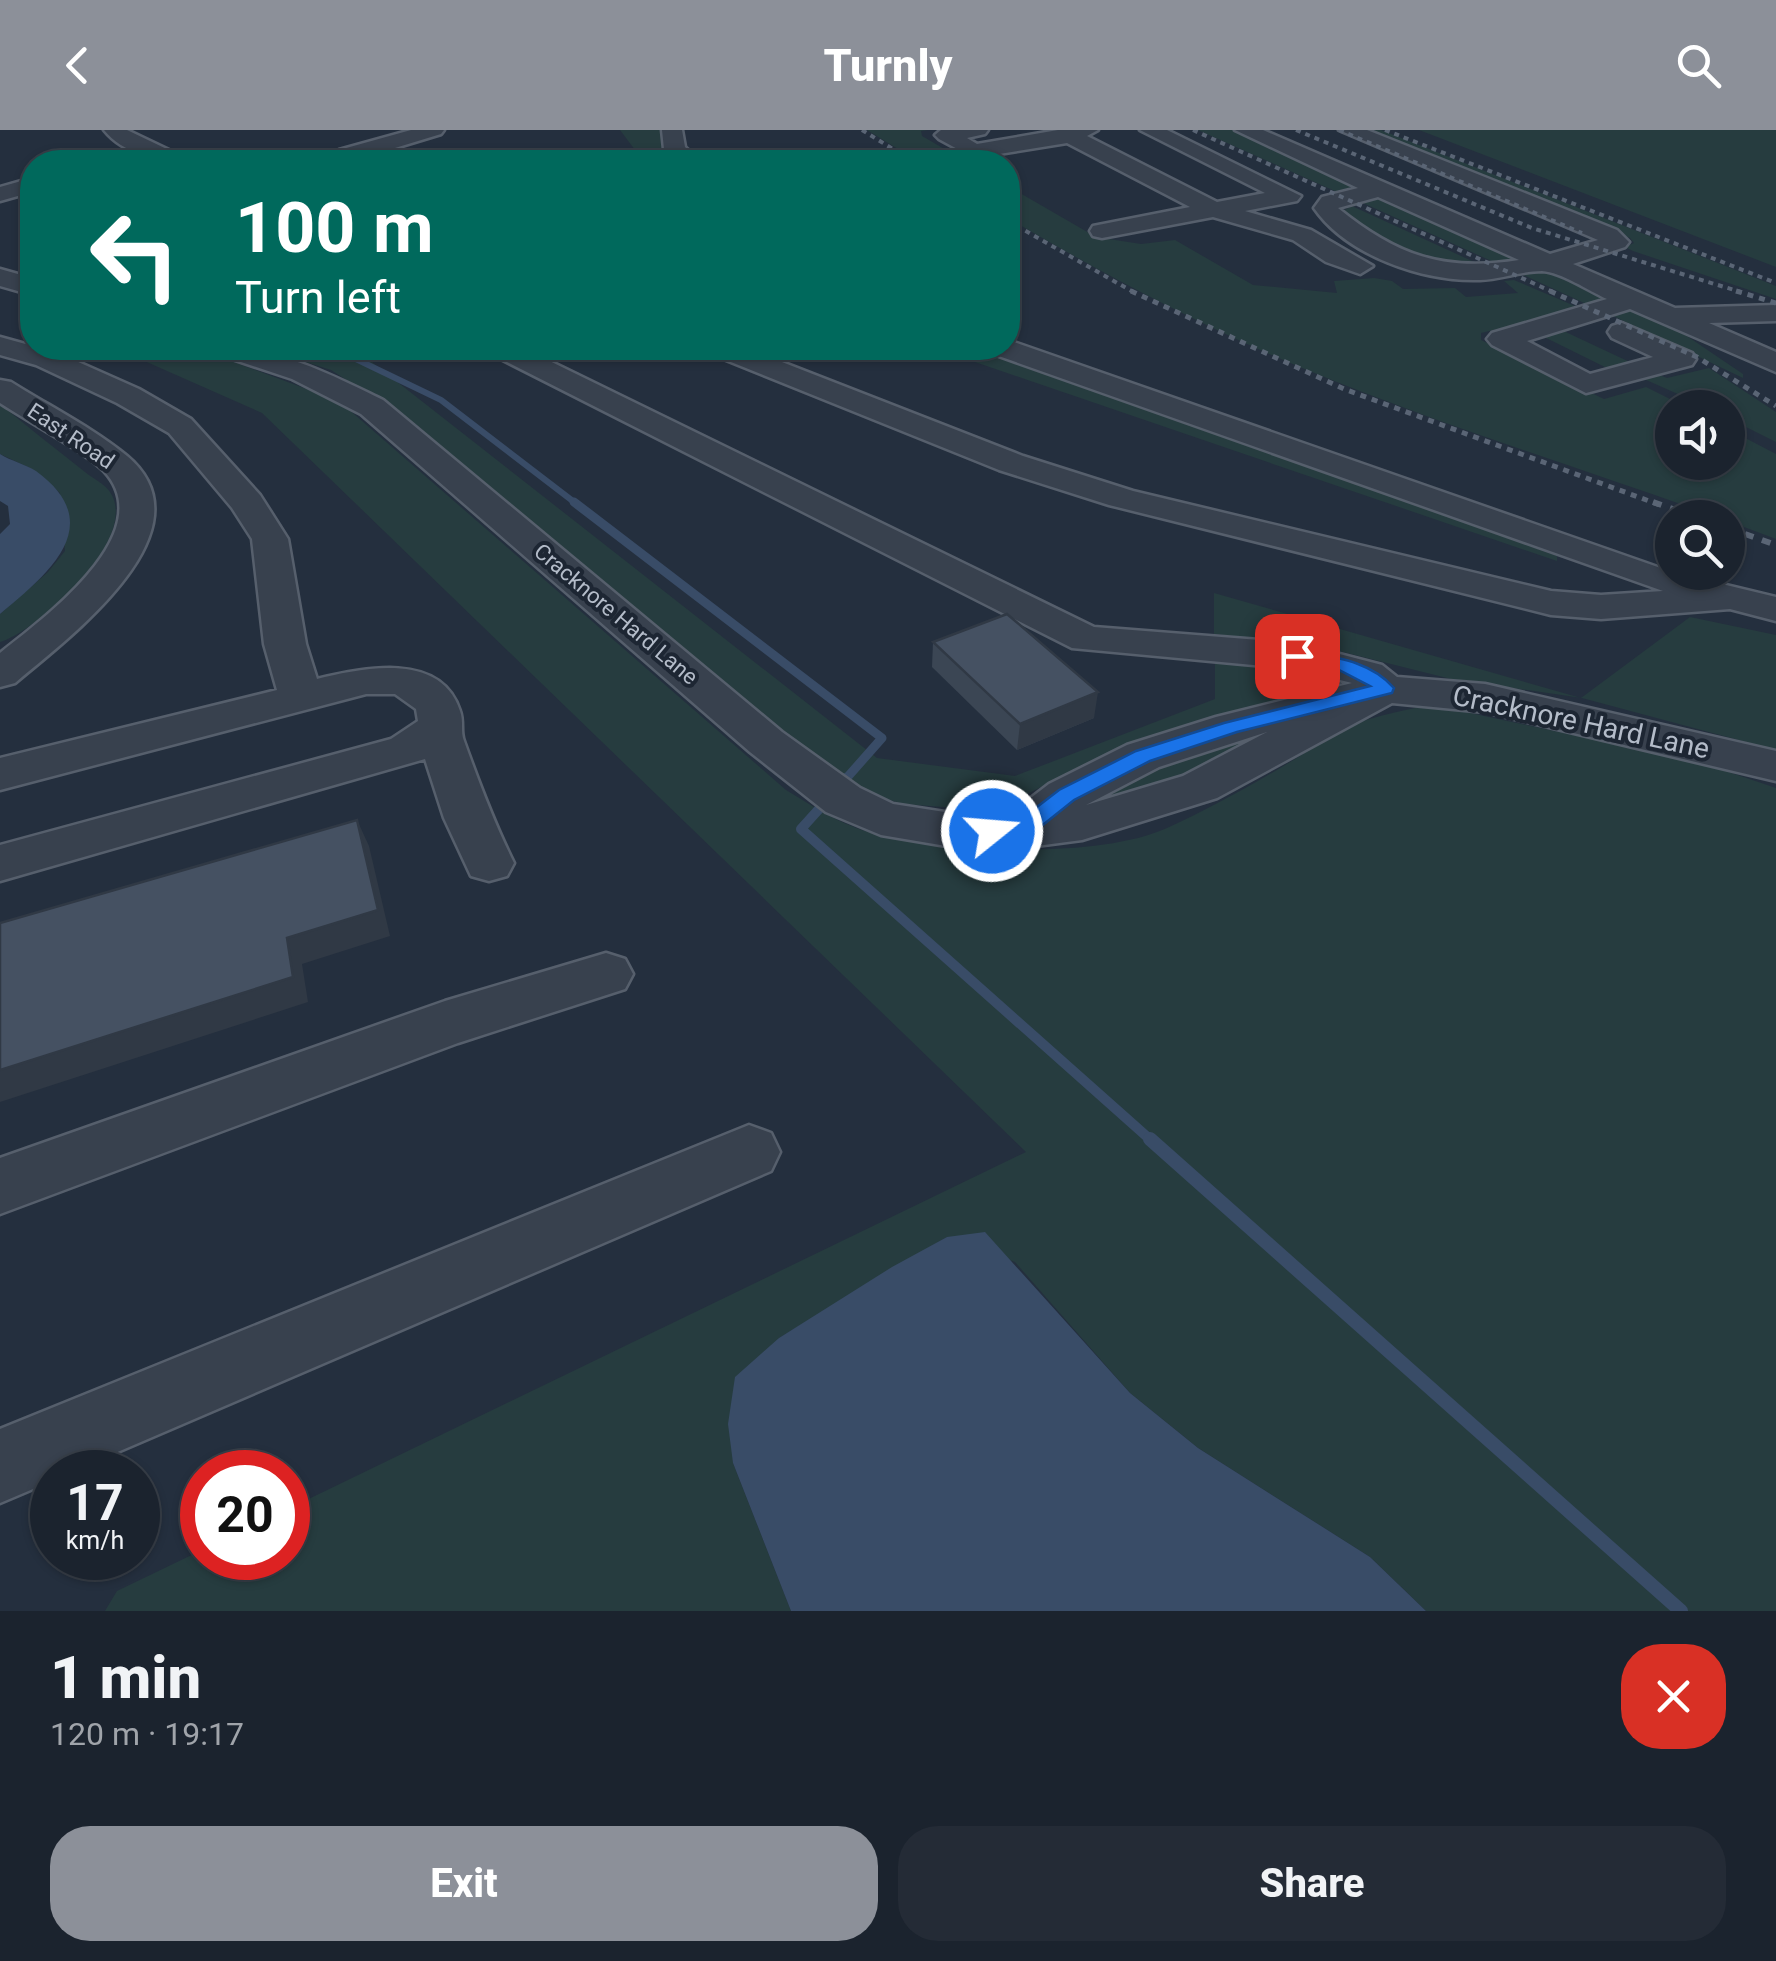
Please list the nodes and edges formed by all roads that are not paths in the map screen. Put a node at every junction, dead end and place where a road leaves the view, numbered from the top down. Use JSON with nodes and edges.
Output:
{"nodes":[{"id":1,"x":114,"y":130,"type":"edge"},
{"id":2,"x":434,"y":130,"type":"edge"},
{"id":3,"x":1150,"y":130,"type":"edge"},
{"id":4,"x":1245,"y":130,"type":"edge"},
{"id":5,"x":1278,"y":130,"type":"edge"},
{"id":6,"x":1349,"y":130,"type":"edge"},
{"id":7,"x":1069,"y":133,"type":"edge"},
{"id":8,"x":984,"y":140,"type":"edge"},
{"id":9,"x":152,"y":150,"type":"edge"},
{"id":10,"x":364,"y":150,"type":"edge"},
{"id":11,"x":1382,"y":189,"type":"junction"},
{"id":12,"x":1290,"y":196,"type":"junction"},
{"id":13,"x":1330,"y":202,"type":"junction"},
{"id":14,"x":1214,"y":210,"type":"junction"},
{"id":15,"x":1102,"y":231,"type":"dead end"},
{"id":16,"x":1516,"y":249,"type":"junction"},
{"id":17,"x":1544,"y":262,"type":"junction"},
{"id":18,"x":1374,"y":270,"type":"junction"},
{"id":19,"x":1439,"y":272,"type":"junction"},
{"id":20,"x":1314,"y":277,"type":"dead end"},
{"id":21,"x":1632,"y":300,"type":"junction"},
{"id":22,"x":1584,"y":314,"type":"junction"},
{"id":23,"x":1776,"y":314,"type":"edge"},
{"id":24,"x":1666,"y":315,"type":"junction"},
{"id":25,"x":1020,"y":354,"type":"edge"},
{"id":26,"x":49,"y":360,"type":"edge"},
{"id":27,"x":263,"y":360,"type":"edge"},
{"id":28,"x":525,"y":360,"type":"edge"},
{"id":29,"x":751,"y":360,"type":"edge"},
{"id":30,"x":1776,"y":364,"type":"edge"},
{"id":31,"x":0,"y":389,"type":"edge"},
{"id":32,"x":1727,"y":598,"type":"junction"},
{"id":33,"x":1776,"y":609,"type":"edge"},
{"id":34,"x":0,"y":674,"type":"edge"},
{"id":35,"x":1385,"y":688,"type":"junction"},
{"id":36,"x":301,"y":698,"type":"junction"},
{"id":37,"x":438,"y":731,"type":"junction"},
{"id":38,"x":1776,"y":766,"type":"edge"},
{"id":39,"x":0,"y":774,"type":"edge"},
{"id":40,"x":0,"y":862,"type":"edge"},
{"id":41,"x":488,"y":863,"type":"dead end"},
{"id":42,"x":606,"y":974,"type":"dead end"},
{"id":43,"x":749,"y":1152,"type":"dead end"},
{"id":44,"x":0,"y":1186,"type":"edge"},
{"id":45,"x":0,"y":1466,"type":"edge"}],
"edges":[{"from":1,"to":9,"type":"lane"},
{"from":2,"to":10,"type":"lane"},
{"from":3,"to":12,"type":"lane"},
{"from":4,"to":11,"type":"lane"},
{"from":5,"to":16,"type":"lane"},
{"from":6,"to":17,"type":"lane"},
{"from":7,"to":8,"type":"lane"},
{"from":7,"to":14,"type":"lane"},
{"from":11,"to":13,"type":"lane"},
{"from":11,"to":16,"type":"lane"},
{"from":12,"to":13,"type":"lane"},
{"from":12,"to":14,"type":"lane"},
{"from":13,"to":19,"type":"lane"},
{"from":14,"to":15,"type":"lane"},
{"from":14,"to":18,"type":"lane"},
{"from":16,"to":17,"type":"lane"},
{"from":17,"to":19,"type":"lane"},
{"from":17,"to":21,"type":"lane"},
{"from":18,"to":19,"type":"lane"},
{"from":18,"to":20,"type":"lane"},
{"from":21,"to":22,"type":"lane"},
{"from":21,"to":24,"type":"lane"},
{"from":22,"to":22,"type":"lane"},
{"from":23,"to":24,"type":"lane"},
{"from":24,"to":30,"type":"lane"},
{"from":25,"to":32,"type":"lane"},
{"from":26,"to":36,"type":"lane"},
{"from":27,"to":35,"type":"lane","name":"Cracknore Hard Lane"},
{"from":28,"to":35,"type":"lane"},
{"from":29,"to":32,"type":"lane"},
{"from":31,"to":34,"type":"lane","name":"East Road"},
{"from":32,"to":33,"type":"lane"},
{"from":35,"to":38,"type":"lane","name":"Cracknore Hard Lane"},
{"from":36,"to":37,"type":"lane"},
{"from":36,"to":39,"type":"lane"},
{"from":37,"to":40,"type":"lane"},
{"from":37,"to":41,"type":"lane"},
{"from":42,"to":44,"type":"lane"},
{"from":43,"to":45,"type":"lane"}]}
